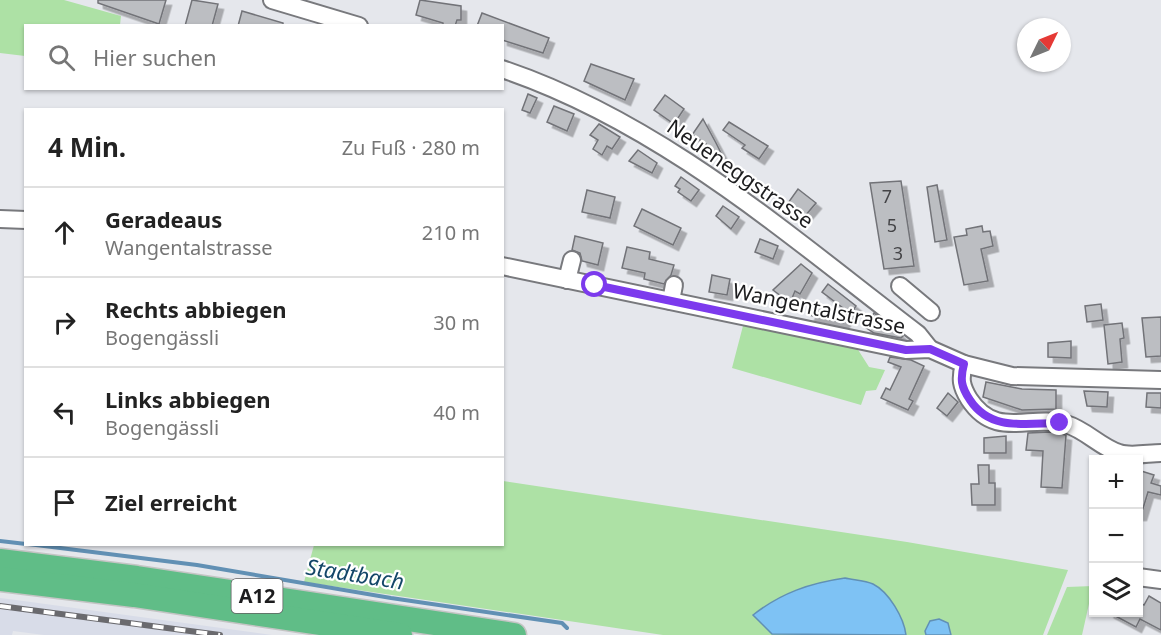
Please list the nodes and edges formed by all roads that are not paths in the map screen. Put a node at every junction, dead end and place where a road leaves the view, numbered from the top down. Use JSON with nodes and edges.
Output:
{"nodes":[{"id":1,"x":272,"y":0,"type":"edge"},
{"id":2,"x":352,"y":24,"type":"edge"},
{"id":3,"x":504,"y":70,"type":"edge"},
{"id":4,"x":0,"y":219,"type":"edge"},
{"id":5,"x":24,"y":220,"type":"edge"},
{"id":6,"x":572,"y":261,"type":"dead end"},
{"id":7,"x":504,"y":266,"type":"edge"},
{"id":8,"x":567,"y":280,"type":"junction"},
{"id":9,"x":900,"y":286,"type":"dead end"},
{"id":10,"x":931,"y":312,"type":"dead end"},
{"id":11,"x":930,"y":349,"type":"junction"},
{"id":12,"x":964,"y":364,"type":"junction"},
{"id":13,"x":1161,"y":380,"type":"edge"},
{"id":14,"x":1161,"y":453,"type":"edge"},
{"id":15,"x":0,"y":561,"type":"edge"},
{"id":16,"x":1143,"y":578,"type":"edge"},
{"id":17,"x":0,"y":579,"type":"edge"},
{"id":18,"x":1161,"y":580,"type":"edge"},
{"id":19,"x":400,"y":635,"type":"edge"},
{"id":20,"x":514,"y":635,"type":"edge"}],
"edges":[{"from":1,"to":2,"type":"street"},
{"from":3,"to":11,"type":"street","name":"Neueneggstrasse"},
{"from":4,"to":5,"type":"street"},
{"from":6,"to":8,"type":"street"},
{"from":7,"to":8,"type":"street","name":"Wangentalstrasse"},
{"from":8,"to":11,"type":"street","name":"Wangentalstrasse"},
{"from":9,"to":10,"type":"street"},
{"from":11,"to":12,"type":"street","name":"Wangentalstrasse"},
{"from":12,"to":13,"type":"street","name":"Wangentalstrasse"},
{"from":12,"to":14,"type":"street"},
{"from":15,"to":20,"type":"highway","number":"A12"},
{"from":16,"to":18,"type":"street"},
{"from":17,"to":19,"type":"highway","number":"A12"}]}
